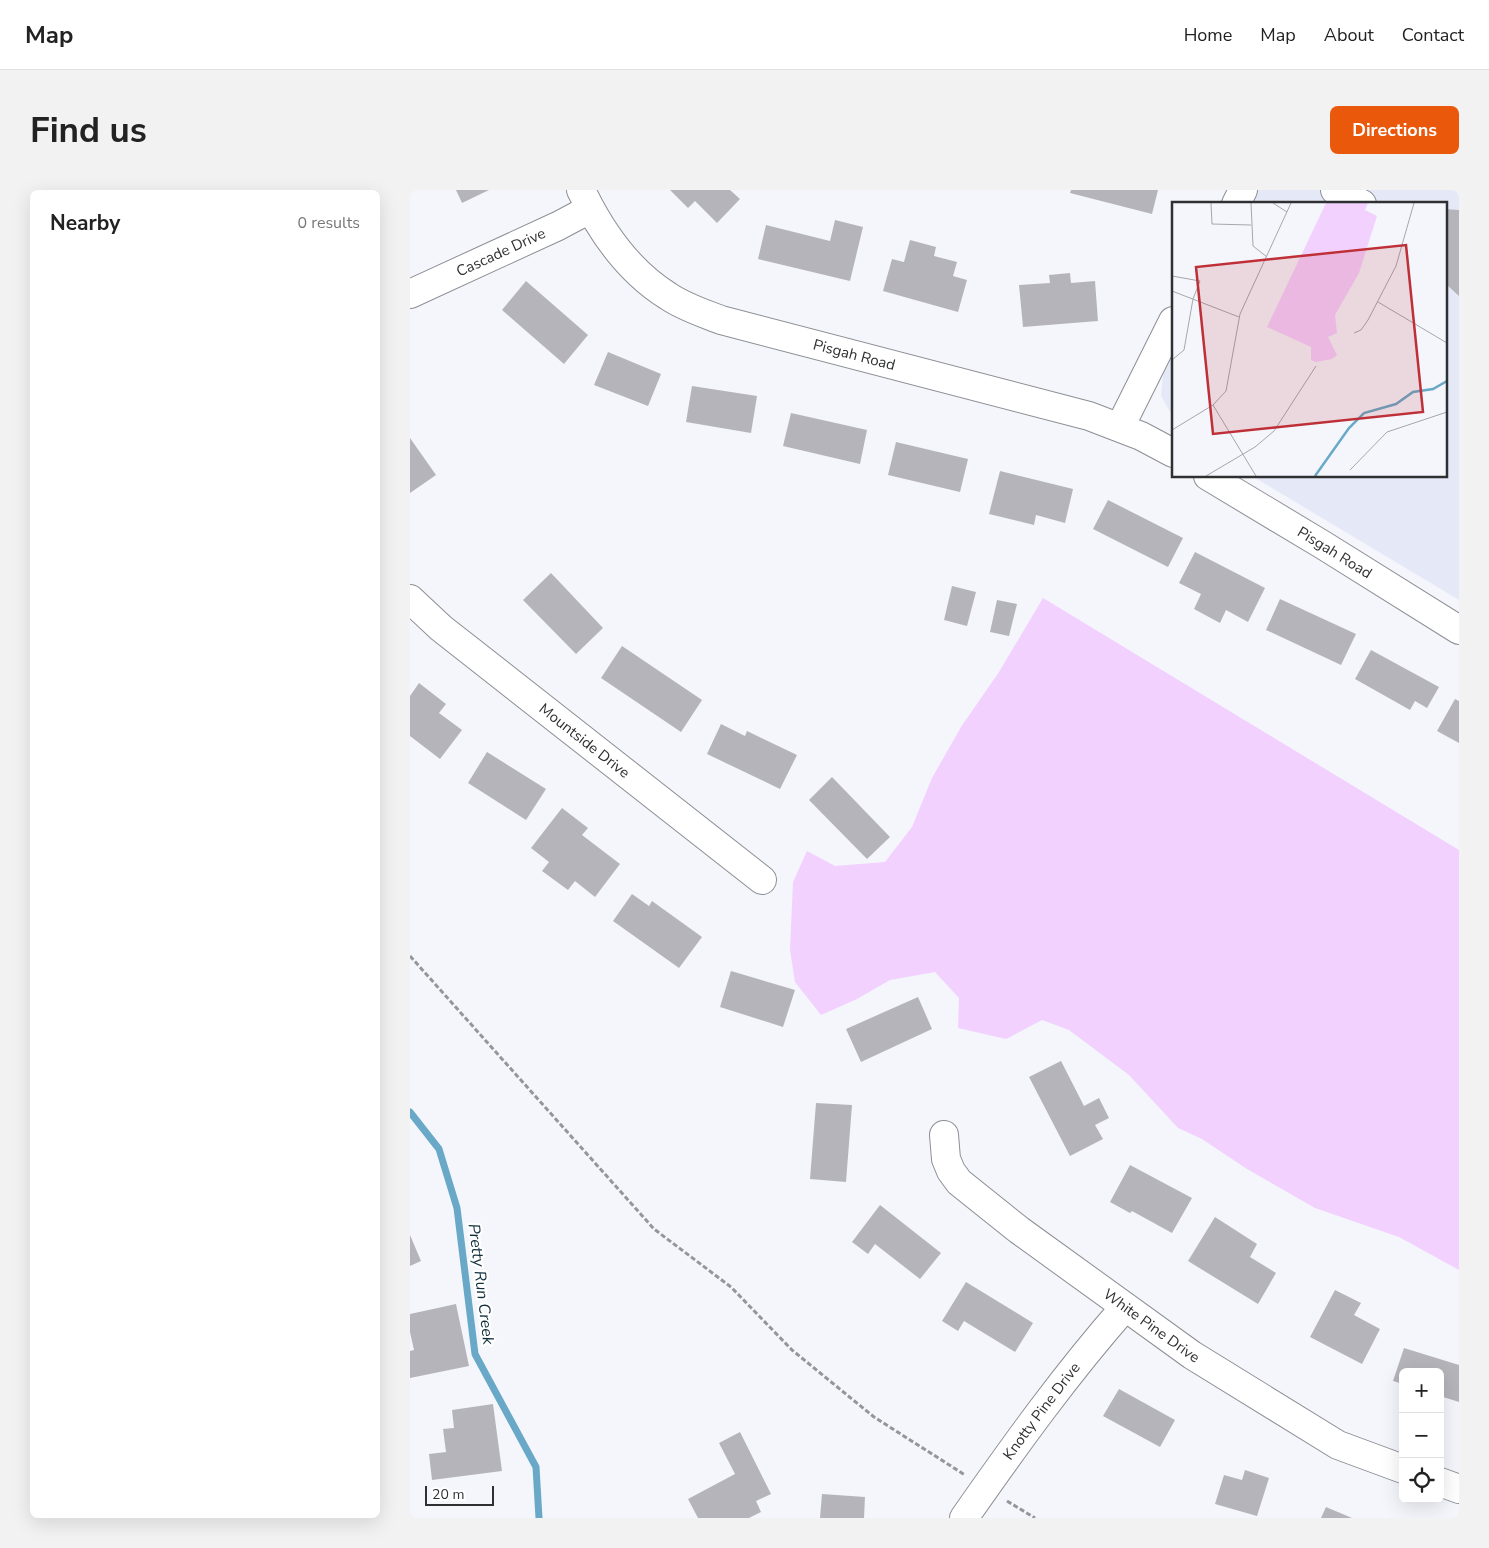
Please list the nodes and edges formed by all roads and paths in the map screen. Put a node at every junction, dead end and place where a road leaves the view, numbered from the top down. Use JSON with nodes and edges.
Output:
{"nodes":[{"id":1,"x":1243,"y":190,"type":"edge"},
{"id":2,"x":1335,"y":190,"type":"edge"},
{"id":3,"x":585,"y":200,"type":"edge"},
{"id":4,"x":1237,"y":202,"type":"edge"},
{"id":5,"x":1358,"y":202,"type":"edge"},
{"id":6,"x":410,"y":294,"type":"edge"},
{"id":7,"x":1172,"y":323,"type":"edge"},
{"id":8,"x":1120,"y":427,"type":"junction"},
{"id":9,"x":1172,"y":452,"type":"edge"},
{"id":10,"x":1211,"y":478,"type":"edge"},
{"id":11,"x":410,"y":599,"type":"edge"},
{"id":12,"x":1459,"y":630,"type":"edge"},
{"id":13,"x":762,"y":880,"type":"dead end"},
{"id":14,"x":410,"y":956,"type":"edge"},
{"id":15,"x":944,"y":1135,"type":"dead end"},
{"id":16,"x":1125,"y":1307,"type":"junction"},
{"id":17,"x":1399,"y":1467,"type":"edge"},
{"id":18,"x":968,"y":1477,"type":"dead end"},
{"id":19,"x":1444,"y":1483,"type":"edge"},
{"id":20,"x":1459,"y":1488,"type":"edge"},
{"id":21,"x":1004,"y":1499,"type":"dead end"},
{"id":22,"x":964,"y":1518,"type":"edge"},
{"id":23,"x":1035,"y":1518,"type":"edge"}],
"edges":[{"from":1,"to":4,"type":"street"},
{"from":2,"to":5,"type":"street"},
{"from":3,"to":6,"type":"street","name":"Cascade Drive"},
{"from":3,"to":8,"type":"street","name":"Pisgah Road"},
{"from":7,"to":8,"type":"street"},
{"from":8,"to":9,"type":"street","name":"Pisgah Road"},
{"from":10,"to":12,"type":"street","name":"Pisgah Road"},
{"from":11,"to":13,"type":"street","name":"Mountside Drive"},
{"from":14,"to":18,"type":"path"},
{"from":15,"to":16,"type":"street","name":"White Pine Drive"},
{"from":16,"to":17,"type":"street","name":"White Pine Drive"},
{"from":16,"to":22,"type":"street","name":"Knotty Pine Drive"},
{"from":19,"to":20,"type":"street"},
{"from":21,"to":23,"type":"path"}]}
